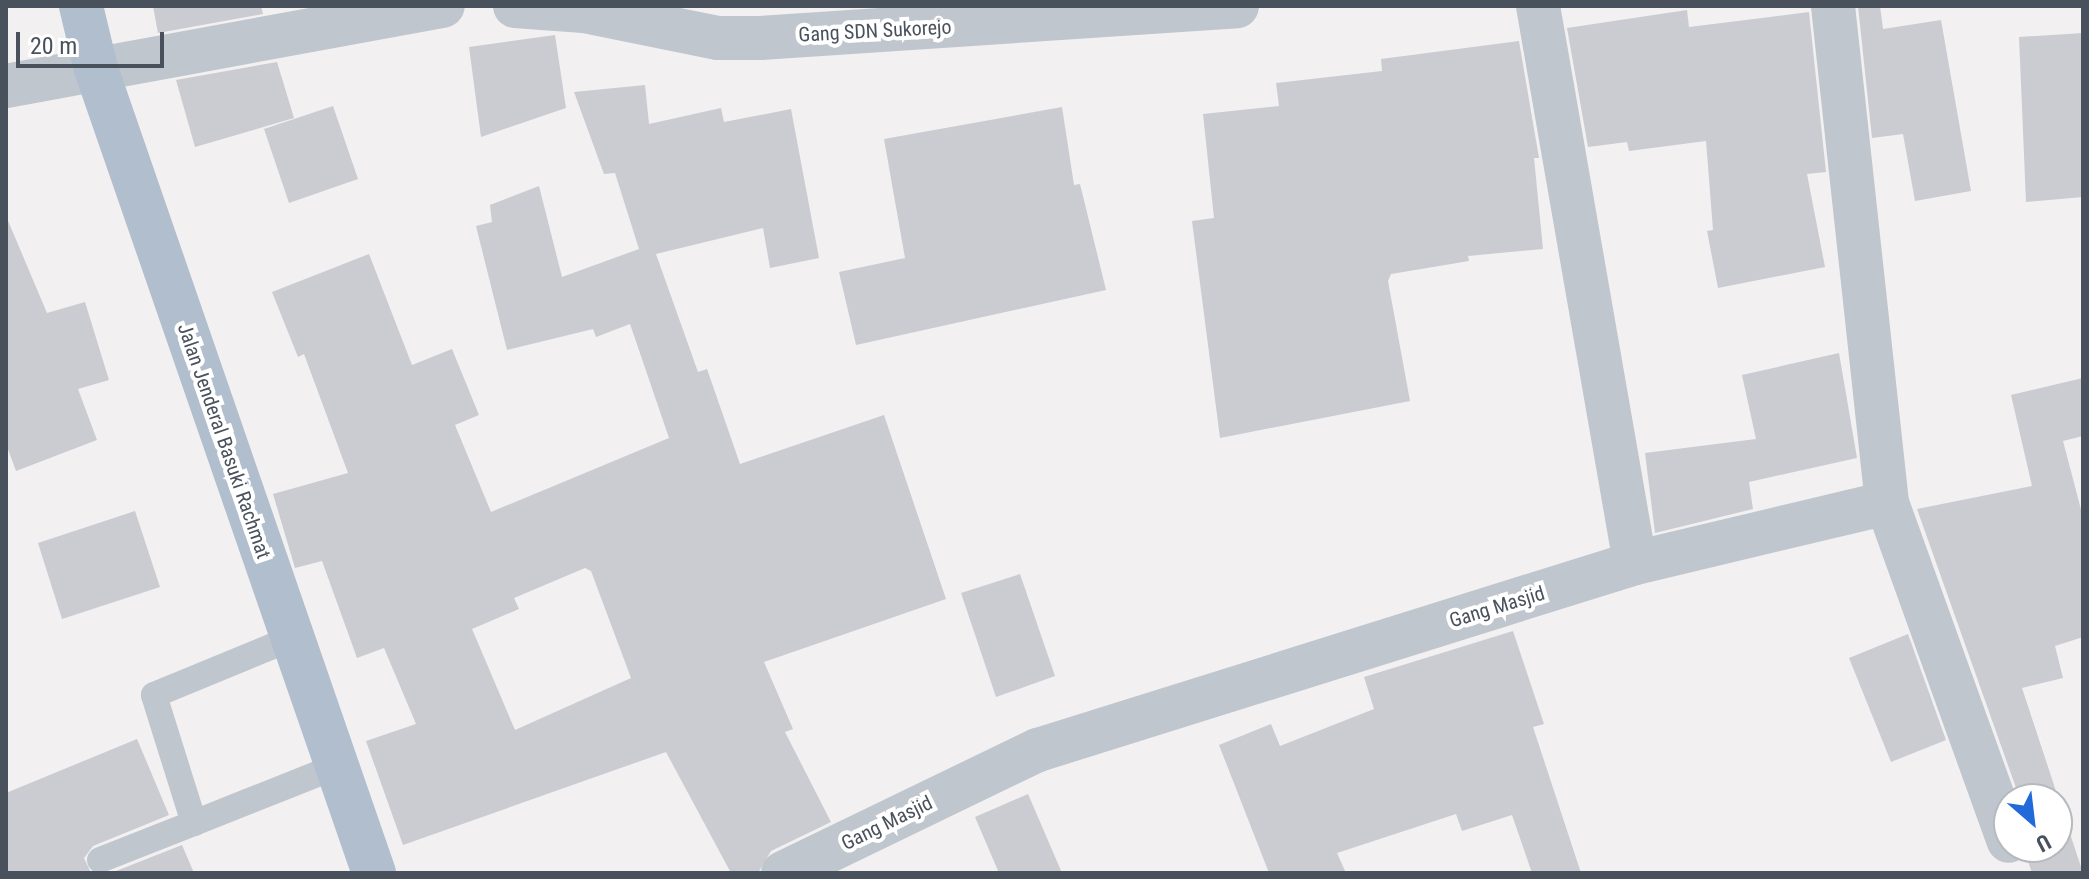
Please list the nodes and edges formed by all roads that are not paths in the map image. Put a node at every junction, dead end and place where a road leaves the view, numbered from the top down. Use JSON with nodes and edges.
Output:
{"nodes":[{"id":1,"x":81,"y":6,"type":"edge"},
{"id":2,"x":443,"y":6,"type":"edge"},
{"id":3,"x":515,"y":6,"type":"edge"},
{"id":4,"x":1237,"y":6,"type":"edge"},
{"id":5,"x":1538,"y":6,"type":"edge"},
{"id":6,"x":1833,"y":6,"type":"edge"},
{"id":7,"x":898,"y":18,"type":"edge"},
{"id":8,"x":96,"y":69,"type":"junction"},
{"id":9,"x":6,"y":86,"type":"edge"},
{"id":10,"x":1887,"y":503,"type":"junction"},
{"id":11,"x":1635,"y":563,"type":"junction"},
{"id":12,"x":292,"y":638,"type":"junction"},
{"id":13,"x":337,"y":766,"type":"junction"},
{"id":14,"x":1993,"y":797,"type":"edge"},
{"id":15,"x":194,"y":823,"type":"junction"},
{"id":16,"x":100,"y":860,"type":"dead end"},
{"id":17,"x":374,"y":873,"type":"edge"},
{"id":18,"x":783,"y":873,"type":"edge"}],
"edges":[{"from":1,"to":8,"type":"main road","name":"Jalan Jenderal Basuki Rachmat"},
{"from":2,"to":8,"type":"street"},
{"from":3,"to":7,"type":"street","name":"Gang SDN Sukorejo"},
{"from":4,"to":7,"type":"street","name":"Gang SDN Sukorejo"},
{"from":5,"to":11,"type":"street"},
{"from":6,"to":10,"type":"street"},
{"from":8,"to":9,"type":"street"},
{"from":8,"to":12,"type":"main road","name":"Jalan Jenderal Basuki Rachmat"},
{"from":10,"to":11,"type":"street","name":"Gang Masjid"},
{"from":10,"to":14,"type":"street"},
{"from":11,"to":18,"type":"street","name":"Gang Masjid"},
{"from":12,"to":13,"type":"main road","name":"Jalan Jenderal Basuki Rachmat"},
{"from":12,"to":15,"type":"lane"},
{"from":13,"to":15,"type":"lane"},
{"from":13,"to":17,"type":"main road","name":"Jalan Jenderal Basuki Rachmat"},
{"from":15,"to":16,"type":"lane"}]}
